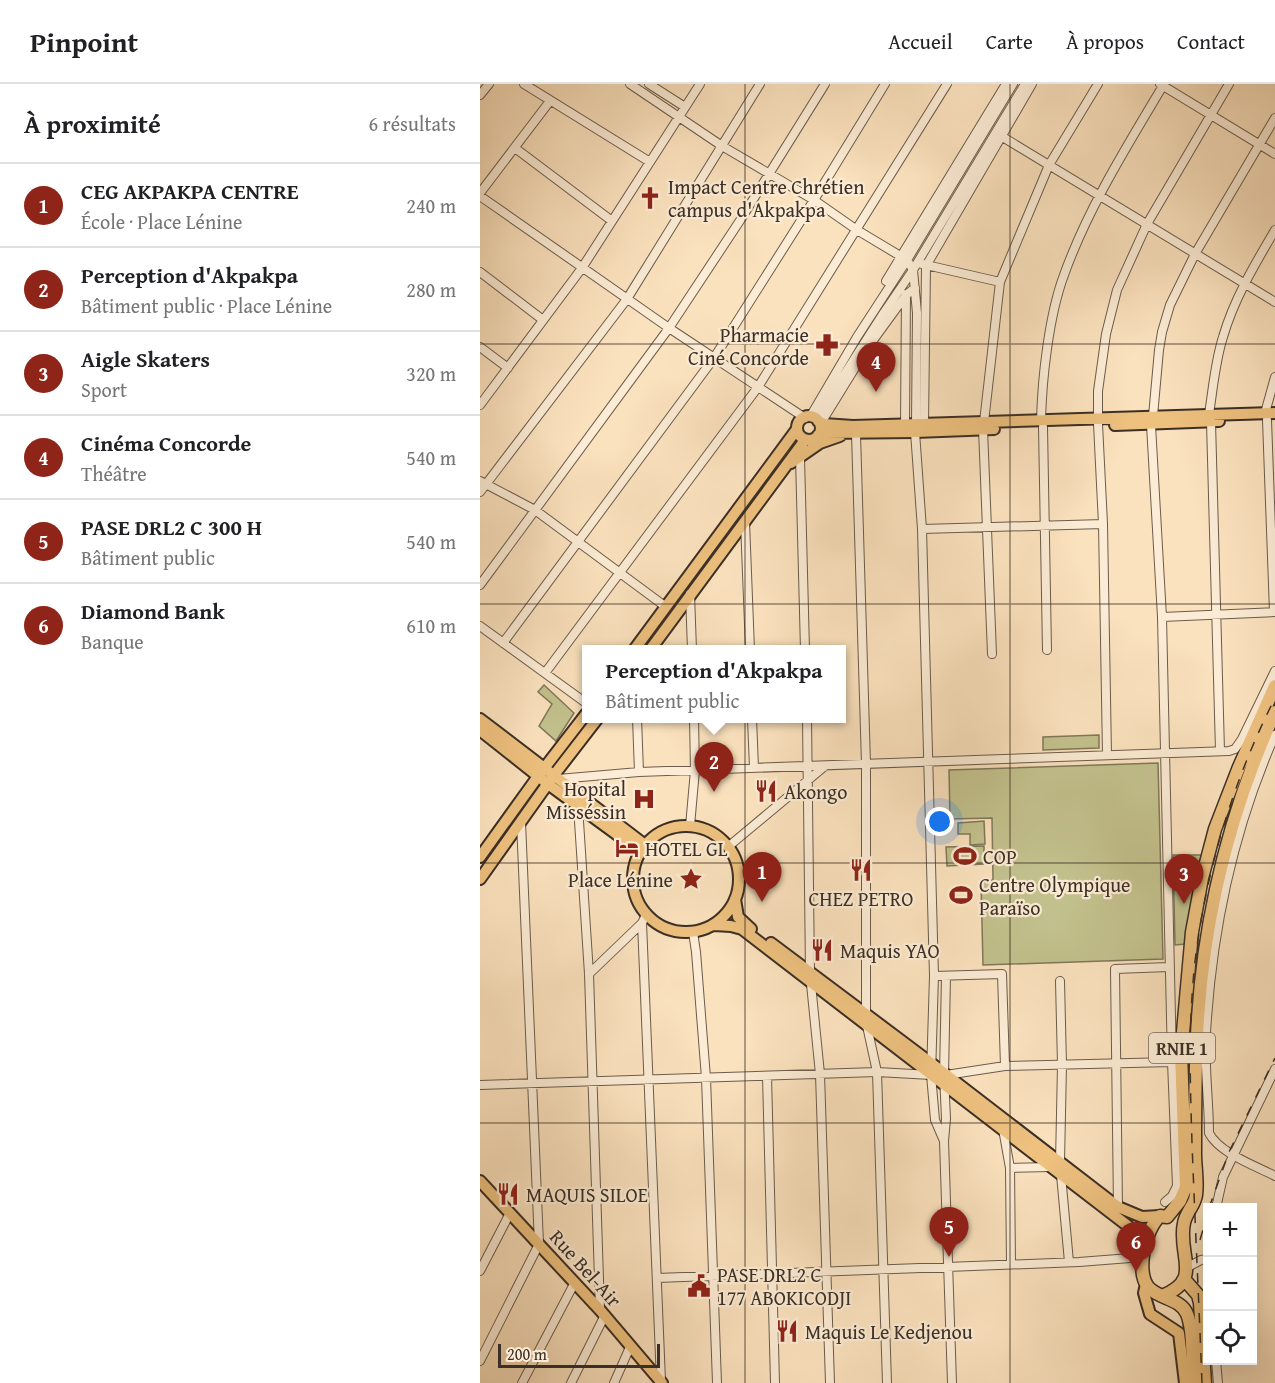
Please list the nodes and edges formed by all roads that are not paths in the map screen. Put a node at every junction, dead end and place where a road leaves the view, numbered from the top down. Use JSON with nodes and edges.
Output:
{"nodes":[{"id":1,"x":489,"y":84,"type":"edge"},
{"id":2,"x":524,"y":84,"type":"edge"},
{"id":3,"x":630,"y":84,"type":"edge"},
{"id":4,"x":649,"y":84,"type":"edge"},
{"id":5,"x":700,"y":84,"type":"edge"},
{"id":6,"x":760,"y":84,"type":"edge"},
{"id":7,"x":825,"y":84,"type":"edge"},
{"id":8,"x":885,"y":84,"type":"edge"},
{"id":9,"x":947,"y":84,"type":"edge"},
{"id":10,"x":1006,"y":84,"type":"edge"},
{"id":11,"x":1013,"y":84,"type":"edge"},
{"id":12,"x":1025,"y":84,"type":"edge"},
{"id":13,"x":1032,"y":84,"type":"edge"},
{"id":14,"x":1098,"y":84,"type":"edge"},
{"id":15,"x":1229,"y":84,"type":"edge"},
{"id":16,"x":1162,"y":85,"type":"edge"},
{"id":17,"x":480,"y":95,"type":"edge"},
{"id":18,"x":549,"y":101,"type":"junction"},
{"id":19,"x":685,"y":107,"type":"junction"},
{"id":20,"x":1210,"y":114,"type":"junction"},
{"id":21,"x":680,"y":117,"type":"junction"},
{"id":22,"x":1275,"y":118,"type":"edge"},
{"id":23,"x":1001,"y":136,"type":"junction"},
{"id":24,"x":1259,"y":144,"type":"junction"},
{"id":25,"x":722,"y":146,"type":"junction"},
{"id":26,"x":514,"y":148,"type":"junction"},
{"id":27,"x":1275,"y":154,"type":"edge"},
{"id":28,"x":650,"y":162,"type":"junction"},
{"id":29,"x":1049,"y":165,"type":"junction"},
{"id":30,"x":769,"y":172,"type":"junction"},
{"id":31,"x":1099,"y":194,"type":"junction"},
{"id":32,"x":480,"y":195,"type":"edge"},
{"id":33,"x":814,"y":200,"type":"junction"},
{"id":34,"x":612,"y":221,"type":"junction"},
{"id":35,"x":1147,"y":224,"type":"junction"},
{"id":36,"x":857,"y":230,"type":"junction"},
{"id":37,"x":1275,"y":230,"type":"edge"},
{"id":38,"x":1195,"y":254,"type":"junction"},
{"id":39,"x":904,"y":259,"type":"junction"},
{"id":40,"x":922,"y":264,"type":"junction"},
{"id":41,"x":582,"y":267,"type":"junction"},
{"id":42,"x":900,"y":269,"type":"junction"},
{"id":43,"x":913,"y":270,"type":"junction"},
{"id":44,"x":480,"y":272,"type":"edge"},
{"id":45,"x":905,"y":282,"type":"junction"},
{"id":46,"x":1000,"y":282,"type":"junction"},
{"id":47,"x":1244,"y":284,"type":"junction"},
{"id":48,"x":915,"y":288,"type":"junction"},
{"id":49,"x":906,"y":295,"type":"junction"},
{"id":50,"x":627,"y":300,"type":"junction"},
{"id":51,"x":1275,"y":302,"type":"edge"},
{"id":52,"x":543,"y":320,"type":"junction"},
{"id":53,"x":669,"y":328,"type":"junction"},
{"id":54,"x":480,"y":347,"type":"edge"},
{"id":55,"x":714,"y":358,"type":"junction"},
{"id":56,"x":508,"y":368,"type":"junction"},
{"id":57,"x":1275,"y":377,"type":"edge"},
{"id":58,"x":758,"y":387,"type":"junction"},
{"id":59,"x":480,"y":405,"type":"edge"},
{"id":60,"x":1271,"y":416,"type":"edge"},
{"id":61,"x":1210,"y":418,"type":"junction"},
{"id":62,"x":813,"y":419,"type":"junction"},
{"id":63,"x":1152,"y":420,"type":"junction"},
{"id":64,"x":1098,"y":422,"type":"junction"},
{"id":65,"x":1042,"y":424,"type":"junction"},
{"id":66,"x":984,"y":425,"type":"junction"},
{"id":67,"x":915,"y":426,"type":"junction"},
{"id":68,"x":797,"y":429,"type":"junction"},
{"id":69,"x":851,"y":434,"type":"junction"},
{"id":70,"x":818,"y":435,"type":"junction"},
{"id":71,"x":805,"y":440,"type":"junction"},
{"id":72,"x":800,"y":457,"type":"junction"},
{"id":73,"x":483,"y":483,"type":"edge"},
{"id":74,"x":772,"y":483,"type":"junction"},
{"id":75,"x":480,"y":492,"type":"edge"},
{"id":76,"x":535,"y":510,"type":"junction"},
{"id":77,"x":745,"y":520,"type":"junction"},
{"id":78,"x":1103,"y":524,"type":"junction"},
{"id":79,"x":1045,"y":526,"type":"junction"},
{"id":80,"x":987,"y":527,"type":"junction"},
{"id":81,"x":922,"y":529,"type":"junction"},
{"id":82,"x":578,"y":542,"type":"junction"},
{"id":83,"x":620,"y":573,"type":"junction"},
{"id":84,"x":480,"y":585,"type":"edge"},
{"id":85,"x":690,"y":594,"type":"junction"},
{"id":86,"x":666,"y":607,"type":"junction"},
{"id":87,"x":1274,"y":612,"type":"edge"},
{"id":88,"x":1216,"y":615,"type":"junction"},
{"id":89,"x":1162,"y":617,"type":"junction"},
{"id":90,"x":480,"y":626,"type":"edge"},
{"id":91,"x":503,"y":643,"type":"junction"},
{"id":92,"x":638,"y":645,"type":"edge"},
{"id":93,"x":654,"y":645,"type":"edge"},
{"id":94,"x":692,"y":645,"type":"edge"},
{"id":95,"x":750,"y":645,"type":"edge"},
{"id":96,"x":805,"y":645,"type":"edge"},
{"id":97,"x":1047,"y":650,"type":"dead end"},
{"id":98,"x":992,"y":654,"type":"dead end"},
{"id":99,"x":1275,"y":671,"type":"edge"},
{"id":100,"x":545,"y":674,"type":"junction"},
{"id":101,"x":1275,"y":686,"type":"edge"},
{"id":102,"x":582,"y":700,"type":"edge"},
{"id":103,"x":1275,"y":712,"type":"edge"},
{"id":104,"x":480,"y":719,"type":"edge"},
{"id":105,"x":582,"y":719,"type":"edge"},
{"id":106,"x":594,"y":723,"type":"edge"},
{"id":107,"x":637,"y":723,"type":"edge"},
{"id":108,"x":694,"y":723,"type":"edge"},
{"id":109,"x":752,"y":723,"type":"edge"},
{"id":110,"x":807,"y":723,"type":"edge"},
{"id":111,"x":480,"y":730,"type":"edge"},
{"id":112,"x":1275,"y":735,"type":"edge"},
{"id":113,"x":1225,"y":751,"type":"junction"},
{"id":114,"x":1164,"y":753,"type":"junction"},
{"id":115,"x":1271,"y":753,"type":"edge"},
{"id":116,"x":1107,"y":755,"type":"junction"},
{"id":117,"x":928,"y":762,"type":"junction"},
{"id":118,"x":866,"y":764,"type":"junction"},
{"id":119,"x":808,"y":766,"type":"junction"},
{"id":120,"x":825,"y":766,"type":"junction"},
{"id":121,"x":754,"y":768,"type":"junction"},
{"id":122,"x":695,"y":770,"type":"junction"},
{"id":123,"x":542,"y":772,"type":"junction"},
{"id":124,"x":639,"y":772,"type":"junction"},
{"id":125,"x":553,"y":779,"type":"junction"},
{"id":126,"x":809,"y":781,"type":"junction"},
{"id":127,"x":578,"y":806,"type":"junction"},
{"id":128,"x":521,"y":820,"type":"junction"},
{"id":129,"x":690,"y":826,"type":"junction"},
{"id":130,"x":729,"y":846,"type":"junction"},
{"id":131,"x":643,"y":848,"type":"junction"},
{"id":132,"x":482,"y":850,"type":"edge"},
{"id":133,"x":480,"y":879,"type":"edge"},
{"id":134,"x":735,"y":899,"type":"junction"},
{"id":135,"x":644,"y":919,"type":"junction"},
{"id":136,"x":714,"y":925,"type":"junction"},
{"id":137,"x":693,"y":932,"type":"junction"},
{"id":138,"x":1170,"y":967,"type":"junction"},
{"id":139,"x":810,"y":972,"type":"junction"},
{"id":140,"x":589,"y":974,"type":"junction"},
{"id":141,"x":946,"y":975,"type":"junction"},
{"id":142,"x":934,"y":976,"type":"junction"},
{"id":143,"x":1060,"y":981,"type":"dead end"},
{"id":144,"x":811,"y":984,"type":"junction"},
{"id":145,"x":866,"y":1020,"type":"junction"},
{"id":146,"x":1172,"y":1062,"type":"junction"},
{"id":147,"x":931,"y":1063,"type":"junction"},
{"id":148,"x":1117,"y":1064,"type":"junction"},
{"id":149,"x":1062,"y":1065,"type":"junction"},
{"id":150,"x":1005,"y":1066,"type":"junction"},
{"id":151,"x":1275,"y":1069,"type":"edge"},
{"id":152,"x":877,"y":1072,"type":"junction"},
{"id":153,"x":820,"y":1074,"type":"junction"},
{"id":154,"x":931,"y":1075,"type":"junction"},
{"id":155,"x":767,"y":1076,"type":"junction"},
{"id":156,"x":706,"y":1078,"type":"junction"},
{"id":157,"x":649,"y":1080,"type":"junction"},
{"id":158,"x":944,"y":1080,"type":"junction"},
{"id":159,"x":592,"y":1082,"type":"junction"},
{"id":160,"x":534,"y":1083,"type":"junction"},
{"id":161,"x":480,"y":1085,"type":"edge"},
{"id":162,"x":1003,"y":1129,"type":"junction"},
{"id":163,"x":944,"y":1141,"type":"junction"},
{"id":164,"x":1233,"y":1154,"type":"junction"},
{"id":165,"x":1056,"y":1165,"type":"junction"},
{"id":166,"x":1010,"y":1168,"type":"junction"},
{"id":167,"x":1061,"y":1175,"type":"junction"},
{"id":168,"x":1275,"y":1176,"type":"edge"},
{"id":169,"x":480,"y":1180,"type":"edge"},
{"id":170,"x":1165,"y":1202,"type":"dead end"},
{"id":171,"x":1217,"y":1203,"type":"edge"},
{"id":172,"x":1118,"y":1207,"type":"junction"},
{"id":173,"x":510,"y":1213,"type":"junction"},
{"id":174,"x":1164,"y":1217,"type":"junction"},
{"id":175,"x":1182,"y":1236,"type":"junction"},
{"id":176,"x":539,"y":1244,"type":"junction"},
{"id":177,"x":1144,"y":1251,"type":"junction"},
{"id":178,"x":1185,"y":1253,"type":"junction"},
{"id":179,"x":1203,"y":1259,"type":"edge"},
{"id":180,"x":1069,"y":1262,"type":"junction"},
{"id":181,"x":1203,"y":1262,"type":"edge"},
{"id":182,"x":1011,"y":1264,"type":"junction"},
{"id":183,"x":948,"y":1267,"type":"junction"},
{"id":184,"x":883,"y":1269,"type":"junction"},
{"id":185,"x":480,"y":1271,"type":"edge"},
{"id":186,"x":826,"y":1271,"type":"junction"},
{"id":187,"x":772,"y":1273,"type":"junction"},
{"id":188,"x":1185,"y":1274,"type":"junction"},
{"id":189,"x":713,"y":1276,"type":"junction"},
{"id":190,"x":657,"y":1278,"type":"junction"},
{"id":191,"x":575,"y":1282,"type":"junction"},
{"id":192,"x":1146,"y":1284,"type":"junction"},
{"id":193,"x":1162,"y":1296,"type":"junction"},
{"id":194,"x":602,"y":1312,"type":"junction"},
{"id":195,"x":1150,"y":1314,"type":"junction"},
{"id":196,"x":630,"y":1347,"type":"junction"},
{"id":197,"x":480,"y":1361,"type":"edge"},
{"id":198,"x":1216,"y":1365,"type":"edge"},
{"id":199,"x":662,"y":1382,"type":"edge"},
{"id":200,"x":522,"y":1383,"type":"edge"},
{"id":201,"x":571,"y":1383,"type":"edge"},
{"id":202,"x":614,"y":1383,"type":"edge"},
{"id":203,"x":717,"y":1383,"type":"edge"},
{"id":204,"x":775,"y":1383,"type":"edge"},
{"id":205,"x":830,"y":1383,"type":"edge"},
{"id":206,"x":887,"y":1383,"type":"edge"},
{"id":207,"x":952,"y":1383,"type":"edge"},
{"id":208,"x":1185,"y":1383,"type":"edge"},
{"id":209,"x":1193,"y":1383,"type":"edge"},
{"id":210,"x":1204,"y":1383,"type":"edge"},
{"id":211,"x":1218,"y":1383,"type":"edge"}],
"edges":[{"from":1,"to":17,"type":"street"},
{"from":2,"to":18,"type":"street"},
{"from":3,"to":21,"type":"street"},
{"from":4,"to":19,"type":"street"},
{"from":5,"to":19,"type":"street"},
{"from":6,"to":25,"type":"street"},
{"from":7,"to":30,"type":"street"},
{"from":8,"to":33,"type":"street"},
{"from":9,"to":36,"type":"street"},
{"from":10,"to":39,"type":"street"},
{"from":11,"to":39,"type":"street"},
{"from":12,"to":40,"type":"street"},
{"from":13,"to":23,"type":"street"},
{"from":14,"to":29,"type":"street"},
{"from":15,"to":20,"type":"street"},
{"from":16,"to":20,"type":"street"},
{"from":16,"to":31,"type":"street"},
{"from":18,"to":26,"type":"street"},
{"from":18,"to":28,"type":"street"},
{"from":19,"to":21,"type":"street"},
{"from":20,"to":24,"type":"street"},
{"from":20,"to":35,"type":"street"},
{"from":21,"to":25,"type":"street"},
{"from":21,"to":28,"type":"street"},
{"from":22,"to":24,"type":"street"},
{"from":23,"to":29,"type":"street"},
{"from":23,"to":40,"type":"street"},
{"from":24,"to":27,"type":"street"},
{"from":24,"to":38,"type":"street"},
{"from":25,"to":30,"type":"street"},
{"from":25,"to":50,"type":"street"},
{"from":26,"to":32,"type":"street"},
{"from":26,"to":34,"type":"street"},
{"from":28,"to":34,"type":"street"},
{"from":29,"to":31,"type":"street"},
{"from":29,"to":46,"type":"street"},
{"from":30,"to":33,"type":"street"},
{"from":30,"to":53,"type":"street"},
{"from":31,"to":35,"type":"street"},
{"from":31,"to":65,"type":"street"},
{"from":32,"to":41,"type":"street"},
{"from":33,"to":36,"type":"street"},
{"from":33,"to":55,"type":"street"},
{"from":34,"to":41,"type":"street"},
{"from":35,"to":38,"type":"street"},
{"from":35,"to":64,"type":"street"},
{"from":36,"to":39,"type":"street"},
{"from":36,"to":58,"type":"street"},
{"from":37,"to":47,"type":"street"},
{"from":38,"to":47,"type":"street"},
{"from":38,"to":63,"type":"street"},
{"from":39,"to":42,"type":"street"},
{"from":39,"to":43,"type":"street"},
{"from":39,"to":62,"type":"street"},
{"from":40,"to":43,"type":"street"},
{"from":40,"to":46,"type":"street"},
{"from":40,"to":67,"type":"street"},
{"from":41,"to":50,"type":"street"},
{"from":41,"to":52,"type":"street"},
{"from":42,"to":45,"type":"street"},
{"from":42,"to":62,"type":"street"},
{"from":43,"to":45,"type":"street"},
{"from":43,"to":48,"type":"street"},
{"from":44,"to":52,"type":"street"},
{"from":45,"to":49,"type":"street"},
{"from":45,"to":62,"type":"street"},
{"from":46,"to":66,"type":"street"},
{"from":47,"to":51,"type":"street"},
{"from":47,"to":61,"type":"street"},
{"from":48,"to":49,"type":"street"},
{"from":48,"to":67,"type":"street"},
{"from":49,"to":62,"type":"street"},
{"from":49,"to":67,"type":"street"},
{"from":50,"to":53,"type":"street"},
{"from":50,"to":73,"type":"street"},
{"from":52,"to":56,"type":"street"},
{"from":53,"to":55,"type":"street"},
{"from":53,"to":76,"type":"street"},
{"from":54,"to":56,"type":"street"},
{"from":55,"to":58,"type":"street"},
{"from":55,"to":82,"type":"street"},
{"from":56,"to":59,"type":"street"},
{"from":57,"to":60,"type":"street"},
{"from":58,"to":62,"type":"street"},
{"from":58,"to":83,"type":"street"},
{"from":60,"to":61,"type":"main road"},
{"from":60,"to":87,"type":"street"},
{"from":61,"to":63,"type":"main road"},
{"from":61,"to":88,"type":"street"},
{"from":62,"to":67,"type":"main road"},
{"from":62,"to":68,"type":"main road"},
{"from":62,"to":70,"type":"main road"},
{"from":63,"to":64,"type":"main road"},
{"from":63,"to":89,"type":"street"},
{"from":64,"to":65,"type":"main road"},
{"from":64,"to":78,"type":"street"},
{"from":65,"to":66,"type":"main road"},
{"from":65,"to":79,"type":"street"},
{"from":66,"to":67,"type":"main road"},
{"from":66,"to":80,"type":"street"},
{"from":67,"to":69,"type":"main road"},
{"from":67,"to":81,"type":"street"},
{"from":68,"to":71,"type":"main road"},
{"from":68,"to":86,"type":"main road"},
{"from":69,"to":70,"type":"main road"},
{"from":69,"to":72,"type":"main road"},
{"from":69,"to":118,"type":"street"},
{"from":70,"to":71,"type":"main road"},
{"from":71,"to":74,"type":"main road"},
{"from":72,"to":74,"type":"main road"},
{"from":72,"to":96,"type":"street"},
{"from":73,"to":75,"type":"street"},
{"from":73,"to":76,"type":"street"},
{"from":74,"to":77,"type":"main road"},
{"from":76,"to":82,"type":"street"},
{"from":76,"to":84,"type":"street"},
{"from":77,"to":85,"type":"main road"},
{"from":77,"to":95,"type":"street"},
{"from":78,"to":79,"type":"street"},
{"from":78,"to":116,"type":"street"},
{"from":79,"to":80,"type":"street"},
{"from":79,"to":97,"type":"street"},
{"from":80,"to":81,"type":"street"},
{"from":80,"to":98,"type":"street"},
{"from":81,"to":117,"type":"street"},
{"from":82,"to":83,"type":"street"},
{"from":82,"to":91,"type":"street"},
{"from":83,"to":86,"type":"street"},
{"from":83,"to":100,"type":"street"},
{"from":85,"to":93,"type":"main road"},
{"from":85,"to":94,"type":"street"},
{"from":86,"to":92,"type":"main road"},
{"from":87,"to":88,"type":"street"},
{"from":88,"to":89,"type":"street"},
{"from":88,"to":113,"type":"street"},
{"from":89,"to":114,"type":"street"},
{"from":90,"to":91,"type":"street"},
{"from":91,"to":100,"type":"street"},
{"from":99,"to":113,"type":"street"},
{"from":100,"to":102,"type":"street"},
{"from":101,"to":174,"type":"highway","number":"RNIE 1"},
{"from":103,"to":175,"type":"highway","number":"RNIE 1"},
{"from":104,"to":123,"type":"main road"},
{"from":105,"to":123,"type":"main road"},
{"from":106,"to":125,"type":"main road"},
{"from":107,"to":124,"type":"street"},
{"from":108,"to":122,"type":"street"},
{"from":109,"to":121,"type":"street"},
{"from":110,"to":119,"type":"street"},
{"from":111,"to":123,"type":"main road"},
{"from":112,"to":115,"type":"street"},
{"from":113,"to":114,"type":"street"},
{"from":114,"to":116,"type":"street"},
{"from":114,"to":138,"type":"street"},
{"from":115,"to":164,"type":"street"},
{"from":116,"to":117,"type":"street"},
{"from":117,"to":118,"type":"street"},
{"from":117,"to":142,"type":"street"},
{"from":118,"to":120,"type":"street"},
{"from":118,"to":145,"type":"street"},
{"from":119,"to":120,"type":"street"},
{"from":119,"to":121,"type":"street"},
{"from":119,"to":126,"type":"street"},
{"from":120,"to":126,"type":"street"},
{"from":121,"to":122,"type":"street"},
{"from":122,"to":124,"type":"street"},
{"from":122,"to":129,"type":"street"},
{"from":123,"to":125,"type":"main road"},
{"from":123,"to":132,"type":"main road"},
{"from":124,"to":125,"type":"street"},
{"from":125,"to":127,"type":"main road"},
{"from":125,"to":128,"type":"main road"},
{"from":125,"to":131,"type":"main road"},
{"from":126,"to":130,"type":"street"},
{"from":126,"to":139,"type":"street"},
{"from":127,"to":131,"type":"main road"},
{"from":127,"to":140,"type":"street"},
{"from":128,"to":133,"type":"main road"},
{"from":128,"to":160,"type":"street"},
{"from":129,"to":130,"type":"main road"},
{"from":129,"to":131,"type":"main road"},
{"from":130,"to":134,"type":"main road"},
{"from":131,"to":135,"type":"main road"},
{"from":134,"to":136,"type":"main road"},
{"from":134,"to":139,"type":"main road"},
{"from":135,"to":137,"type":"main road"},
{"from":135,"to":140,"type":"street"},
{"from":135,"to":157,"type":"street"},
{"from":136,"to":137,"type":"main road"},
{"from":136,"to":144,"type":"main road"},
{"from":137,"to":156,"type":"street"},
{"from":138,"to":146,"type":"street"},
{"from":138,"to":148,"type":"street"},
{"from":139,"to":145,"type":"main road"},
{"from":140,"to":159,"type":"street"},
{"from":141,"to":142,"type":"street"},
{"from":141,"to":150,"type":"street"},
{"from":141,"to":158,"type":"street"},
{"from":142,"to":147,"type":"street"},
{"from":143,"to":149,"type":"street"},
{"from":144,"to":145,"type":"main road"},
{"from":144,"to":153,"type":"street"},
{"from":145,"to":147,"type":"main road"},
{"from":145,"to":152,"type":"street"},
{"from":145,"to":154,"type":"main road"},
{"from":146,"to":148,"type":"street"},
{"from":146,"to":170,"type":"street"},
{"from":147,"to":154,"type":"street"},
{"from":147,"to":158,"type":"main road"},
{"from":148,"to":149,"type":"street"},
{"from":148,"to":172,"type":"street"},
{"from":149,"to":150,"type":"street"},
{"from":149,"to":165,"type":"street"},
{"from":150,"to":158,"type":"street"},
{"from":151,"to":164,"type":"street"},
{"from":152,"to":153,"type":"street"},
{"from":152,"to":154,"type":"street"},
{"from":152,"to":184,"type":"street"},
{"from":153,"to":155,"type":"street"},
{"from":153,"to":186,"type":"street"},
{"from":154,"to":158,"type":"main road"},
{"from":154,"to":163,"type":"street"},
{"from":155,"to":156,"type":"street"},
{"from":155,"to":187,"type":"street"},
{"from":156,"to":157,"type":"street"},
{"from":156,"to":189,"type":"street"},
{"from":157,"to":159,"type":"street"},
{"from":157,"to":190,"type":"street"},
{"from":158,"to":162,"type":"main road"},
{"from":158,"to":163,"type":"street"},
{"from":158,"to":165,"type":"main road"},
{"from":159,"to":160,"type":"street"},
{"from":159,"to":194,"type":"street"},
{"from":160,"to":161,"type":"street"},
{"from":160,"to":176,"type":"street"},
{"from":162,"to":165,"type":"main road"},
{"from":162,"to":166,"type":"street"},
{"from":163,"to":183,"type":"street"},
{"from":164,"to":168,"type":"street"},
{"from":164,"to":171,"type":"street"},
{"from":165,"to":166,"type":"street"},
{"from":165,"to":167,"type":"main road"},
{"from":165,"to":172,"type":"main road"},
{"from":166,"to":182,"type":"street"},
{"from":167,"to":177,"type":"main road"},
{"from":167,"to":180,"type":"street"},
{"from":169,"to":173,"type":"main road","name":"Rue Bel-Air"},
{"from":172,"to":174,"type":"main road"},
{"from":173,"to":176,"type":"main road","name":"Rue Bel-Air"},
{"from":173,"to":185,"type":"street"},
{"from":174,"to":175,"type":"highway","number":"RNIE 1"},
{"from":174,"to":177,"type":"highway","number":"RNIE 1"},
{"from":175,"to":178,"type":"highway","number":"RNIE 1"},
{"from":176,"to":191,"type":"main road","name":"Rue Bel-Air"},
{"from":176,"to":197,"type":"street"},
{"from":177,"to":180,"type":"street"},
{"from":177,"to":192,"type":"highway"},
{"from":178,"to":179,"type":"street"},
{"from":178,"to":188,"type":"highway","number":"RNIE 1"},
{"from":180,"to":182,"type":"street"},
{"from":181,"to":188,"type":"street"},
{"from":182,"to":183,"type":"street"},
{"from":183,"to":184,"type":"street"},
{"from":183,"to":207,"type":"street"},
{"from":184,"to":186,"type":"street"},
{"from":184,"to":206,"type":"street"},
{"from":186,"to":187,"type":"street"},
{"from":186,"to":205,"type":"street"},
{"from":187,"to":189,"type":"street"},
{"from":187,"to":204,"type":"street"},
{"from":188,"to":193,"type":"highway"},
{"from":188,"to":210,"type":"highway","number":"RNIE 1"},
{"from":189,"to":190,"type":"street"},
{"from":189,"to":203,"type":"street"},
{"from":190,"to":199,"type":"street"},
{"from":191,"to":194,"type":"main road","name":"Rue Bel-Air"},
{"from":191,"to":200,"type":"street"},
{"from":192,"to":193,"type":"highway"},
{"from":192,"to":195,"type":"main road"},
{"from":193,"to":195,"type":"main road"},
{"from":193,"to":209,"type":"highway"},
{"from":194,"to":196,"type":"main road","name":"Rue Bel-Air"},
{"from":194,"to":201,"type":"street"},
{"from":195,"to":208,"type":"main road"},
{"from":196,"to":199,"type":"main road","name":"Rue Bel-Air"},
{"from":196,"to":202,"type":"street"},
{"from":198,"to":211,"type":"street"}]}
